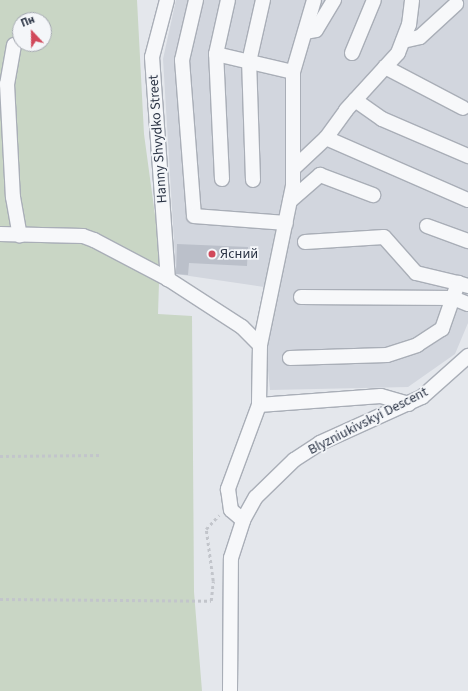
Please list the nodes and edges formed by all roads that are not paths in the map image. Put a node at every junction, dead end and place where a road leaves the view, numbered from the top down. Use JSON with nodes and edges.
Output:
{"nodes":[{"id":1,"x":167,"y":0,"type":"edge"},
{"id":2,"x":196,"y":0,"type":"edge"},
{"id":3,"x":228,"y":0,"type":"edge"},
{"id":4,"x":263,"y":0,"type":"edge"},
{"id":5,"x":314,"y":0,"type":"edge"},
{"id":6,"x":334,"y":0,"type":"edge"},
{"id":7,"x":374,"y":0,"type":"edge"},
{"id":8,"x":412,"y":0,"type":"edge"},
{"id":9,"x":456,"y":4,"type":"dead end"},
{"id":10,"x":305,"y":32,"type":"junction"},
{"id":11,"x":403,"y":41,"type":"junction"},
{"id":12,"x":13,"y":52,"type":"edge"},
{"id":13,"x":352,"y":53,"type":"dead end"},
{"id":14,"x":216,"y":54,"type":"junction"},
{"id":15,"x":249,"y":62,"type":"junction"},
{"id":16,"x":385,"y":67,"type":"junction"},
{"id":17,"x":293,"y":72,"type":"junction"},
{"id":18,"x":355,"y":100,"type":"junction"},
{"id":19,"x":463,"y":108,"type":"dead end"},
{"id":20,"x":326,"y":138,"type":"junction"},
{"id":21,"x":468,"y":156,"type":"edge"},
{"id":22,"x":293,"y":169,"type":"junction"},
{"id":23,"x":222,"y":179,"type":"dead end"},
{"id":24,"x":253,"y":180,"type":"dead end"},
{"id":25,"x":373,"y":195,"type":"dead end"},
{"id":26,"x":468,"y":200,"type":"edge"},
{"id":27,"x":290,"y":201,"type":"junction"},
{"id":28,"x":286,"y":223,"type":"junction"},
{"id":29,"x":427,"y":226,"type":"dead end"},
{"id":30,"x":0,"y":234,"type":"edge"},
{"id":31,"x":20,"y":235,"type":"junction"},
{"id":32,"x":468,"y":241,"type":"edge"},
{"id":33,"x":305,"y":242,"type":"dead end"},
{"id":34,"x":168,"y":279,"type":"junction"},
{"id":35,"x":463,"y":285,"type":"edge"},
{"id":36,"x":300,"y":297,"type":"dead end"},
{"id":37,"x":453,"y":298,"type":"junction"},
{"id":38,"x":468,"y":304,"type":"edge"},
{"id":39,"x":260,"y":345,"type":"junction"},
{"id":40,"x":468,"y":356,"type":"edge"},
{"id":41,"x":290,"y":358,"type":"dead end"},
{"id":42,"x":409,"y":404,"type":"junction"},
{"id":43,"x":259,"y":406,"type":"junction"},
{"id":44,"x":243,"y":520,"type":"junction"},
{"id":45,"x":230,"y":691,"type":"edge"}],
"edges":[{"from":1,"to":34,"type":"street","name":"Hanny Shvydko Street"},
{"from":2,"to":28,"type":"street"},
{"from":3,"to":14,"type":"street"},
{"from":4,"to":15,"type":"street"},
{"from":5,"to":10,"type":"street"},
{"from":6,"to":10,"type":"street"},
{"from":7,"to":13,"type":"street"},
{"from":8,"to":11,"type":"street"},
{"from":9,"to":11,"type":"street"},
{"from":10,"to":17,"type":"street"},
{"from":11,"to":16,"type":"street"},
{"from":12,"to":31,"type":"street"},
{"from":14,"to":15,"type":"street"},
{"from":14,"to":23,"type":"street"},
{"from":15,"to":17,"type":"street"},
{"from":15,"to":24,"type":"street"},
{"from":16,"to":18,"type":"street"},
{"from":16,"to":19,"type":"street"},
{"from":17,"to":22,"type":"street"},
{"from":18,"to":20,"type":"street"},
{"from":18,"to":21,"type":"street"},
{"from":20,"to":22,"type":"street"},
{"from":20,"to":26,"type":"street"},
{"from":22,"to":27,"type":"street"},
{"from":25,"to":27,"type":"street"},
{"from":27,"to":28,"type":"street"},
{"from":28,"to":39,"type":"street"},
{"from":29,"to":32,"type":"street"},
{"from":30,"to":31,"type":"street"},
{"from":31,"to":34,"type":"street"},
{"from":33,"to":35,"type":"street"},
{"from":34,"to":39,"type":"street"},
{"from":35,"to":37,"type":"street"},
{"from":36,"to":37,"type":"street"},
{"from":37,"to":38,"type":"street"},
{"from":37,"to":41,"type":"street"},
{"from":39,"to":43,"type":"street"},
{"from":40,"to":42,"type":"street","name":"Blyzniukivskyi Descent"},
{"from":42,"to":43,"type":"street"},
{"from":42,"to":44,"type":"street","name":"Blyzniukivskyi Descent"},
{"from":43,"to":44,"type":"street"},
{"from":44,"to":45,"type":"street","name":"Blyzniukivskyi Descent"}]}
